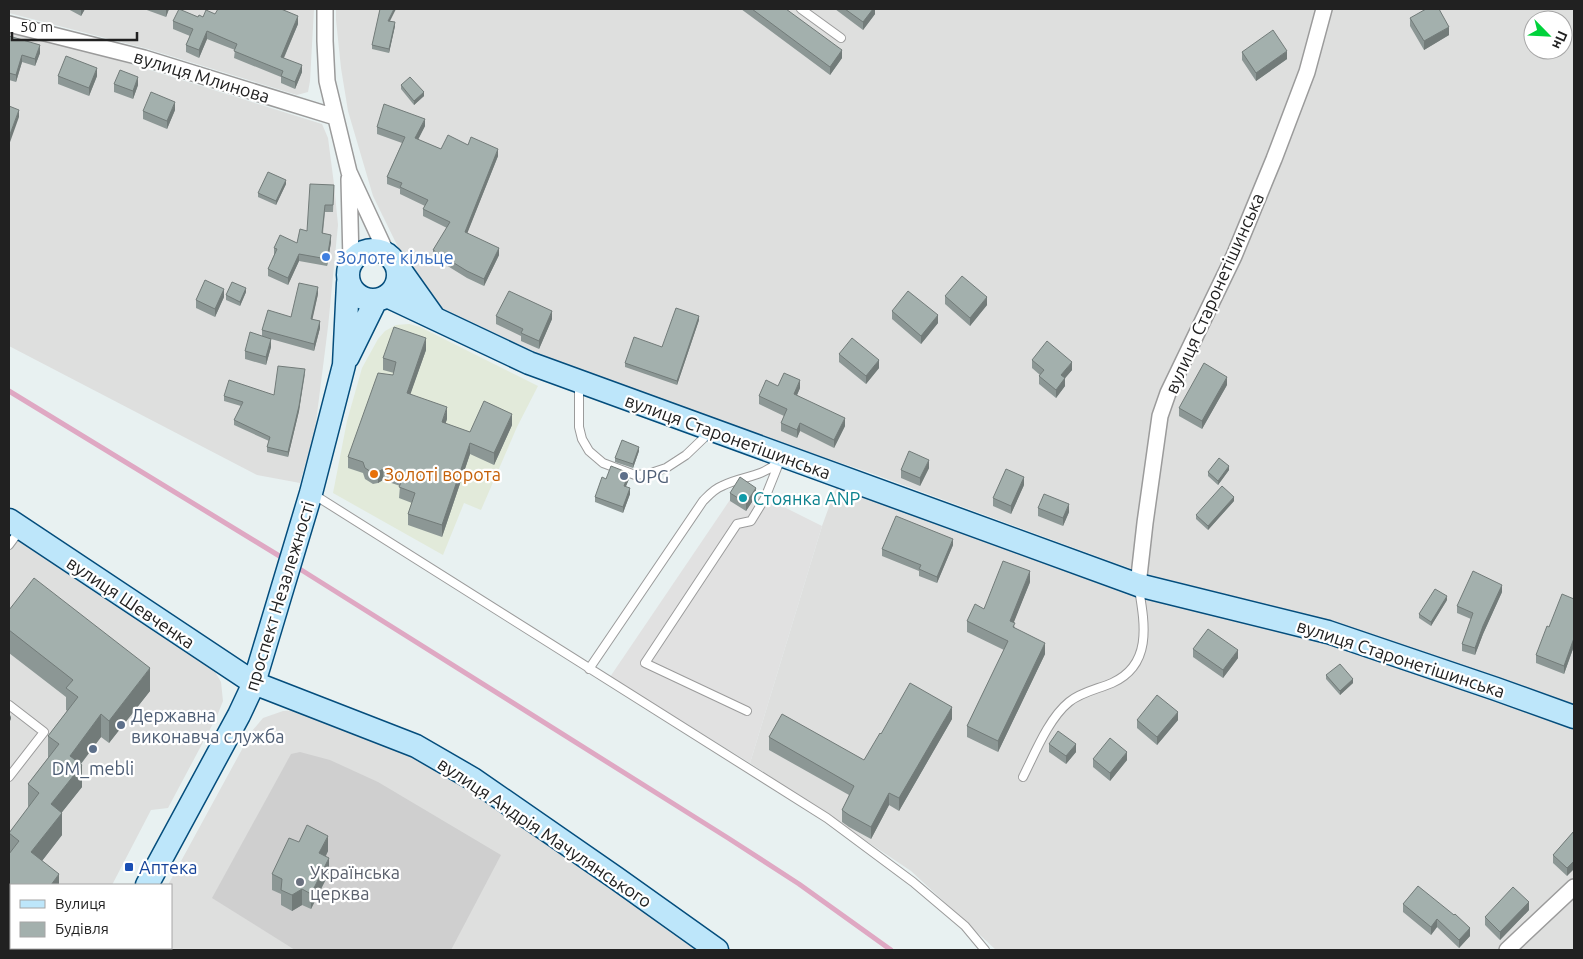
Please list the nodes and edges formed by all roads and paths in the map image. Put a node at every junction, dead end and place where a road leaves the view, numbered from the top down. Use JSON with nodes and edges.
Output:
{"nodes":[{"id":1,"x":325,"y":9,"type":"edge"},
{"id":2,"x":801,"y":9,"type":"edge"},
{"id":3,"x":1324,"y":9,"type":"edge"},
{"id":4,"x":9,"y":24,"type":"edge"},
{"id":5,"x":841,"y":38,"type":"dead end"},
{"id":6,"x":335,"y":117,"type":"junction"},
{"id":7,"x":349,"y":172,"type":"junction"},
{"id":8,"x":391,"y":257,"type":"junction"},
{"id":9,"x":349,"y":272,"type":"junction"},
{"id":10,"x":382,"y":298,"type":"junction"},
{"id":11,"x":434,"y":317,"type":"junction"},
{"id":12,"x":344,"y":365,"type":"junction"},
{"id":13,"x":579,"y":382,"type":"junction"},
{"id":14,"x":712,"y":430,"type":"junction"},
{"id":15,"x":782,"y":456,"type":"junction"},
{"id":16,"x":311,"y":493,"type":"junction"},
{"id":17,"x":13,"y":531,"type":"edge"},
{"id":18,"x":1138,"y":585,"type":"junction"},
{"id":19,"x":589,"y":669,"type":"junction"},
{"id":20,"x":254,"y":683,"type":"junction"},
{"id":21,"x":9,"y":705,"type":"edge"},
{"id":22,"x":747,"y":711,"type":"dead end"},
{"id":23,"x":1574,"y":717,"type":"edge"},
{"id":24,"x":9,"y":777,"type":"edge"},
{"id":25,"x":1023,"y":777,"type":"dead end"},
{"id":26,"x":148,"y":884,"type":"edge"},
{"id":27,"x":1574,"y":887,"type":"edge"},
{"id":28,"x":715,"y":950,"type":"edge"},
{"id":29,"x":985,"y":950,"type":"edge"},
{"id":30,"x":1507,"y":950,"type":"edge"}],
"edges":[{"from":1,"to":6,"type":"street"},
{"from":2,"to":5,"type":"lane"},
{"from":3,"to":18,"type":"street","name":"вулиця Старонетішинська"},
{"from":4,"to":6,"type":"street","name":"вулиця Млинова"},
{"from":6,"to":7,"type":"street"},
{"from":7,"to":8,"type":"street"},
{"from":7,"to":9,"type":"street"},
{"from":8,"to":9,"type":"main road"},
{"from":8,"to":10,"type":"main road"},
{"from":8,"to":11,"type":"main road"},
{"from":9,"to":10,"type":"main road"},
{"from":9,"to":12,"type":"main road"},
{"from":10,"to":11,"type":"main road","name":"вулиця Старонетішинська"},
{"from":10,"to":12,"type":"main road"},
{"from":11,"to":13,"type":"main road","name":"вулиця Старонетішинська"},
{"from":12,"to":16,"type":"main road","name":"проспект Незалежності"},
{"from":13,"to":14,"type":"main road","name":"вулиця Старонетішинська"},
{"from":13,"to":14,"type":"lane"},
{"from":14,"to":15,"type":"main road","name":"вулиця Старонетішинська"},
{"from":15,"to":18,"type":"main road","name":"вулиця Старонетішинська"},
{"from":15,"to":19,"type":"lane"},
{"from":15,"to":22,"type":"lane"},
{"from":16,"to":19,"type":"lane"},
{"from":16,"to":20,"type":"main road","name":"проспект Незалежності"},
{"from":17,"to":20,"type":"main road","name":"вулиця Шевченка"},
{"from":18,"to":23,"type":"main road","name":"вулиця Старонетішинська"},
{"from":18,"to":25,"type":"lane"},
{"from":19,"to":29,"type":"lane"},
{"from":20,"to":26,"type":"main road","name":"проспект Незалежності"},
{"from":20,"to":28,"type":"main road","name":"вулиця Андрія Мачулянського"},
{"from":21,"to":24,"type":"lane"},
{"from":27,"to":30,"type":"street"}]}
